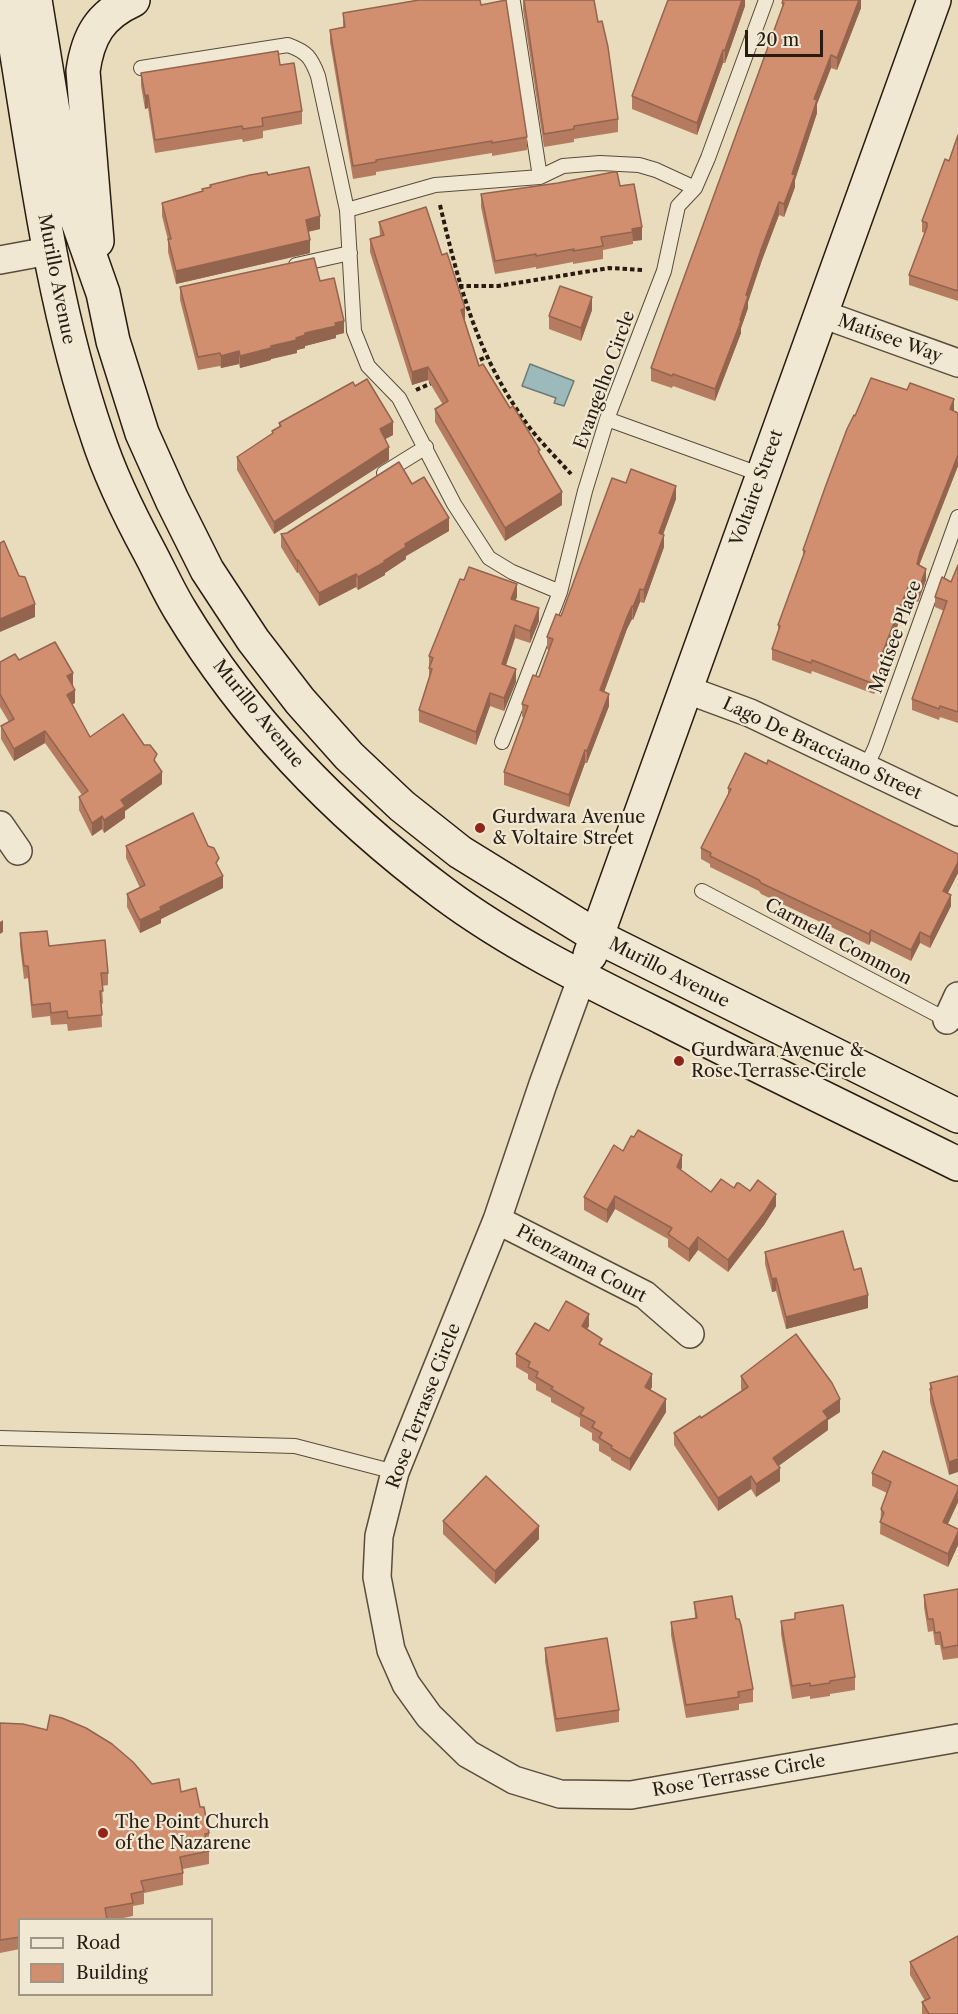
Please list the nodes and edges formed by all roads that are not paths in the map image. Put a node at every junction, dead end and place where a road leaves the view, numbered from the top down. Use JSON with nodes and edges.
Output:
{"nodes":[{"id":1,"x":8,"y":0,"type":"edge"},
{"id":2,"x":35,"y":0,"type":"edge"},
{"id":3,"x":133,"y":0,"type":"edge"},
{"id":4,"x":766,"y":0,"type":"edge"},
{"id":5,"x":934,"y":0,"type":"edge"},
{"id":6,"x":513,"y":2,"type":"dead end"},
{"id":7,"x":141,"y":68,"type":"dead end"},
{"id":8,"x":540,"y":177,"type":"junction"},
{"id":9,"x":695,"y":188,"type":"junction"},
{"id":10,"x":348,"y":210,"type":"junction"},
{"id":11,"x":50,"y":251,"type":"junction"},
{"id":12,"x":350,"y":253,"type":"junction"},
{"id":13,"x":0,"y":260,"type":"edge"},
{"id":14,"x":282,"y":268,"type":"edge"},
{"id":15,"x":103,"y":293,"type":"junction"},
{"id":16,"x":822,"y":314,"type":"junction"},
{"id":17,"x":958,"y":363,"type":"edge"},
{"id":18,"x":607,"y":419,"type":"junction"},
{"id":19,"x":426,"y":447,"type":"junction"},
{"id":20,"x":762,"y":475,"type":"junction"},
{"id":21,"x":368,"y":484,"type":"edge"},
{"id":22,"x":958,"y":516,"type":"edge"},
{"id":23,"x":560,"y":592,"type":"junction"},
{"id":24,"x":685,"y":689,"type":"junction"},
{"id":25,"x":502,"y":742,"type":"dead end"},
{"id":26,"x":865,"y":769,"type":"junction"},
{"id":27,"x":958,"y":812,"type":"edge"},
{"id":28,"x":0,"y":825,"type":"edge"},
{"id":29,"x":18,"y":851,"type":"dead end"},
{"id":30,"x":702,"y":891,"type":"dead end"},
{"id":31,"x":596,"y":936,"type":"junction"},
{"id":32,"x":582,"y":977,"type":"junction"},
{"id":33,"x":958,"y":996,"type":"edge"},
{"id":34,"x":953,"y":1023,"type":"edge"},
{"id":35,"x":958,"y":1116,"type":"edge"},
{"id":36,"x":958,"y":1164,"type":"edge"},
{"id":37,"x":497,"y":1221,"type":"junction"},
{"id":38,"x":690,"y":1334,"type":"dead end"},
{"id":39,"x":0,"y":1438,"type":"edge"},
{"id":40,"x":395,"y":1472,"type":"junction"},
{"id":41,"x":958,"y":1738,"type":"edge"}],
"edges":[{"from":1,"to":11,"type":"main road","name":"Murillo Avenue"},
{"from":2,"to":15,"type":"main road","name":"Murillo Avenue"},
{"from":3,"to":15,"type":"main road"},
{"from":4,"to":9,"type":"lane","name":"Evangelho Circle"},
{"from":5,"to":16,"type":"main road","name":"Voltaire Street"},
{"from":6,"to":8,"type":"lane"},
{"from":7,"to":10,"type":"lane"},
{"from":8,"to":9,"type":"lane"},
{"from":8,"to":10,"type":"lane"},
{"from":9,"to":18,"type":"lane","name":"Evangelho Circle"},
{"from":10,"to":12,"type":"lane"},
{"from":11,"to":13,"type":"street"},
{"from":11,"to":32,"type":"main road","name":"Murillo Avenue"},
{"from":12,"to":14,"type":"lane"},
{"from":12,"to":19,"type":"lane"},
{"from":15,"to":31,"type":"main road","name":"Murillo Avenue"},
{"from":16,"to":17,"type":"street","name":"Matisee Way"},
{"from":16,"to":20,"type":"main road","name":"Voltaire Street"},
{"from":18,"to":20,"type":"lane"},
{"from":18,"to":23,"type":"lane","name":"Evangelho Circle"},
{"from":19,"to":21,"type":"lane"},
{"from":19,"to":23,"type":"lane"},
{"from":20,"to":24,"type":"main road","name":"Voltaire Street"},
{"from":22,"to":26,"type":"lane","name":"Matisee Place"},
{"from":23,"to":25,"type":"lane","name":"Evangelho Circle"},
{"from":24,"to":26,"type":"street","name":"Lago De Bracciano Street"},
{"from":24,"to":31,"type":"main road","name":"Voltaire Street"},
{"from":26,"to":27,"type":"street","name":"Lago De Bracciano Street"},
{"from":28,"to":29,"type":"street"},
{"from":30,"to":34,"type":"lane","name":"Carmella Common"},
{"from":31,"to":32,"type":"main road","name":"Voltaire Street"},
{"from":31,"to":35,"type":"main road","name":"Murillo Avenue"},
{"from":32,"to":36,"type":"main road","name":"Murillo Avenue"},
{"from":32,"to":37,"type":"street","name":"Rose Terrasse Circle"},
{"from":33,"to":34,"type":"street"},
{"from":37,"to":38,"type":"street","name":"Pienzanna Court"},
{"from":37,"to":40,"type":"street","name":"Rose Terrasse Circle"},
{"from":39,"to":40,"type":"lane"},
{"from":40,"to":41,"type":"street","name":"Rose Terrasse Circle"}]}
